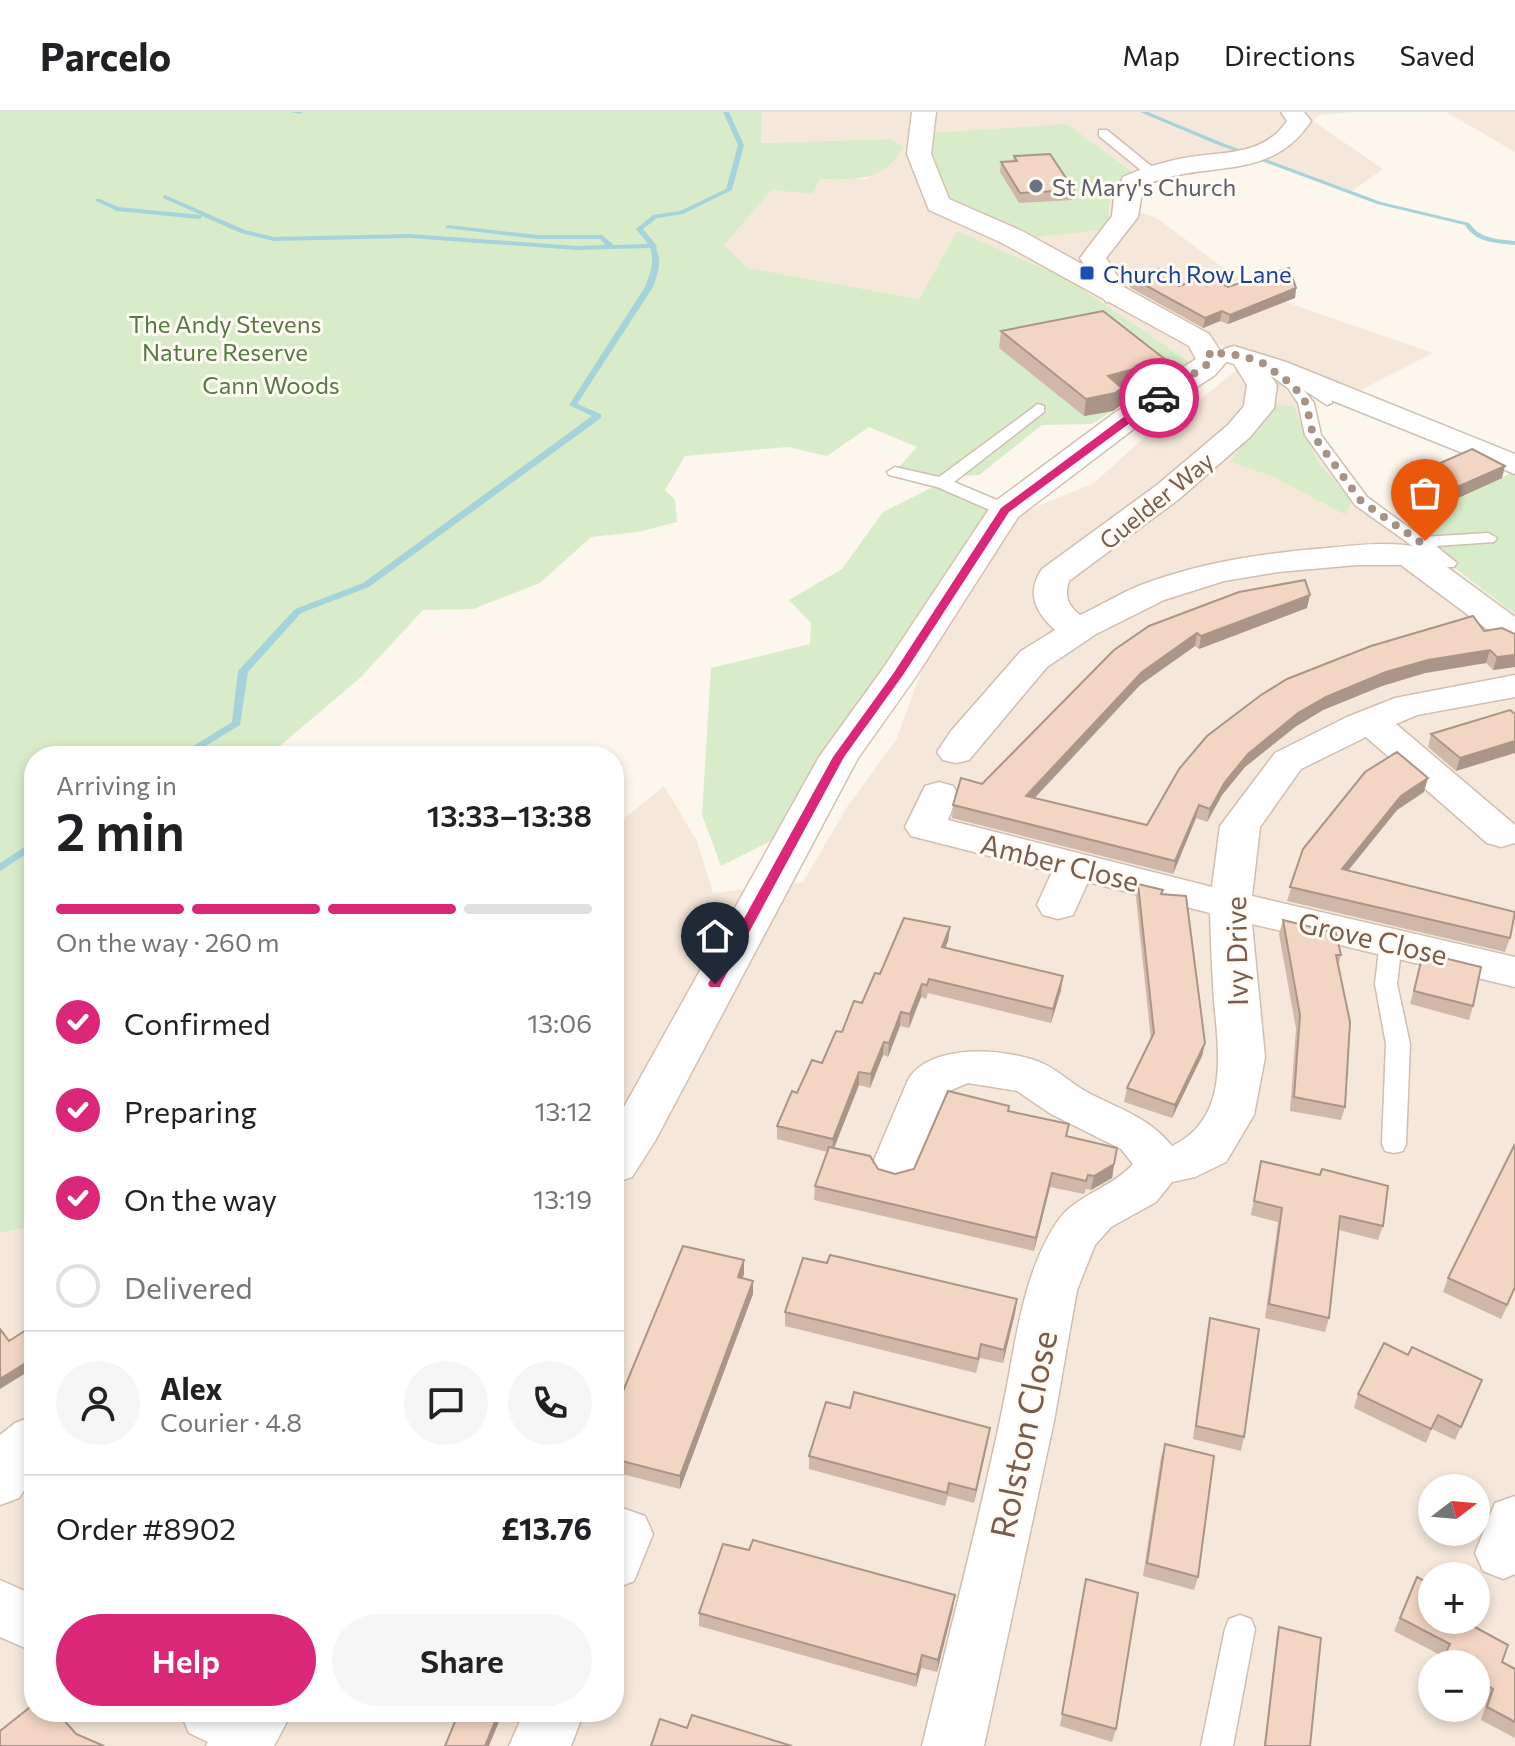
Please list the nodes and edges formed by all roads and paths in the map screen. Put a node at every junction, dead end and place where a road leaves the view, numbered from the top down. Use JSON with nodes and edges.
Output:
{"nodes":[{"id":1,"x":924,"y":112,"type":"edge"},
{"id":2,"x":1292,"y":112,"type":"edge"},
{"id":3,"x":1103,"y":133,"type":"dead end"},
{"id":4,"x":1152,"y":173,"type":"junction"},
{"id":5,"x":1116,"y":296,"type":"junction"},
{"id":6,"x":1209,"y":352,"type":"junction"},
{"id":7,"x":1252,"y":359,"type":"junction"},
{"id":8,"x":1296,"y":376,"type":"junction"},
{"id":9,"x":1327,"y":400,"type":"dead end"},
{"id":10,"x":1038,"y":409,"type":"dead end"},
{"id":11,"x":1515,"y":465,"type":"edge"},
{"id":12,"x":895,"y":472,"type":"dead end"},
{"id":13,"x":942,"y":483,"type":"junction"},
{"id":14,"x":1005,"y":510,"type":"junction"},
{"id":15,"x":1488,"y":538,"type":"dead end"},
{"id":16,"x":1414,"y":549,"type":"junction"},
{"id":17,"x":1448,"y":563,"type":"dead end"},
{"id":18,"x":1079,"y":631,"type":"junction"},
{"id":19,"x":1515,"y":634,"type":"edge"},
{"id":20,"x":1515,"y":686,"type":"edge"},
{"id":21,"x":1370,"y":721,"type":"junction"},
{"id":22,"x":956,"y":752,"type":"dead end"},
{"id":23,"x":939,"y":794,"type":"dead end"},
{"id":24,"x":1501,"y":834,"type":"dead end"},
{"id":25,"x":1075,"y":865,"type":"junction"},
{"id":26,"x":1058,"y":905,"type":"dead end"},
{"id":27,"x":1230,"y":905,"type":"junction"},
{"id":28,"x":1391,"y":941,"type":"junction"},
{"id":29,"x":1515,"y":972,"type":"edge"},
{"id":30,"x":1394,"y":1144,"type":"dead end"},
{"id":31,"x":624,"y":1149,"type":"edge"},
{"id":32,"x":1160,"y":1164,"type":"junction"},
{"id":33,"x":895,"y":1167,"type":"dead end"},
{"id":34,"x":24,"y":1448,"type":"edge"},
{"id":35,"x":0,"y":1481,"type":"edge"},
{"id":36,"x":1240,"y":1629,"type":"dead end"},
{"id":37,"x":550,"y":1722,"type":"edge"},
{"id":38,"x":540,"y":1746,"type":"edge"},
{"id":39,"x":953,"y":1746,"type":"edge"},
{"id":40,"x":1217,"y":1746,"type":"edge"}],
"edges":[{"from":1,"to":5,"type":"main road"},
{"from":2,"to":4,"type":"street"},
{"from":3,"to":4,"type":"lane"},
{"from":4,"to":5,"type":"street"},
{"from":5,"to":6,"type":"main road"},
{"from":6,"to":7,"type":"street"},
{"from":6,"to":14,"type":"main road"},
{"from":7,"to":8,"type":"street"},
{"from":7,"to":16,"type":"lane"},
{"from":7,"to":18,"type":"street","name":"Guelder Way"},
{"from":8,"to":9,"type":"lane"},
{"from":8,"to":11,"type":"street"},
{"from":10,"to":13,"type":"lane"},
{"from":12,"to":13,"type":"lane"},
{"from":13,"to":14,"type":"lane"},
{"from":14,"to":31,"type":"main road"},
{"from":15,"to":16,"type":"lane"},
{"from":16,"to":17,"type":"lane"},
{"from":16,"to":18,"type":"street"},
{"from":16,"to":19,"type":"street"},
{"from":18,"to":22,"type":"street"},
{"from":20,"to":21,"type":"street","name":"Ivy Drive"},
{"from":21,"to":24,"type":"street"},
{"from":21,"to":27,"type":"street","name":"Ivy Drive"},
{"from":23,"to":25,"type":"street","name":"Amber Close"},
{"from":25,"to":26,"type":"street"},
{"from":25,"to":27,"type":"street","name":"Amber Close"},
{"from":27,"to":28,"type":"street","name":"Grove Close"},
{"from":27,"to":32,"type":"street","name":"Ivy Drive"},
{"from":28,"to":29,"type":"street","name":"Grove Close"},
{"from":28,"to":30,"type":"lane"},
{"from":32,"to":33,"type":"street"},
{"from":32,"to":39,"type":"street","name":"Rolston Close"},
{"from":34,"to":35,"type":"street"},
{"from":36,"to":40,"type":"lane"},
{"from":37,"to":38,"type":"street"}]}
